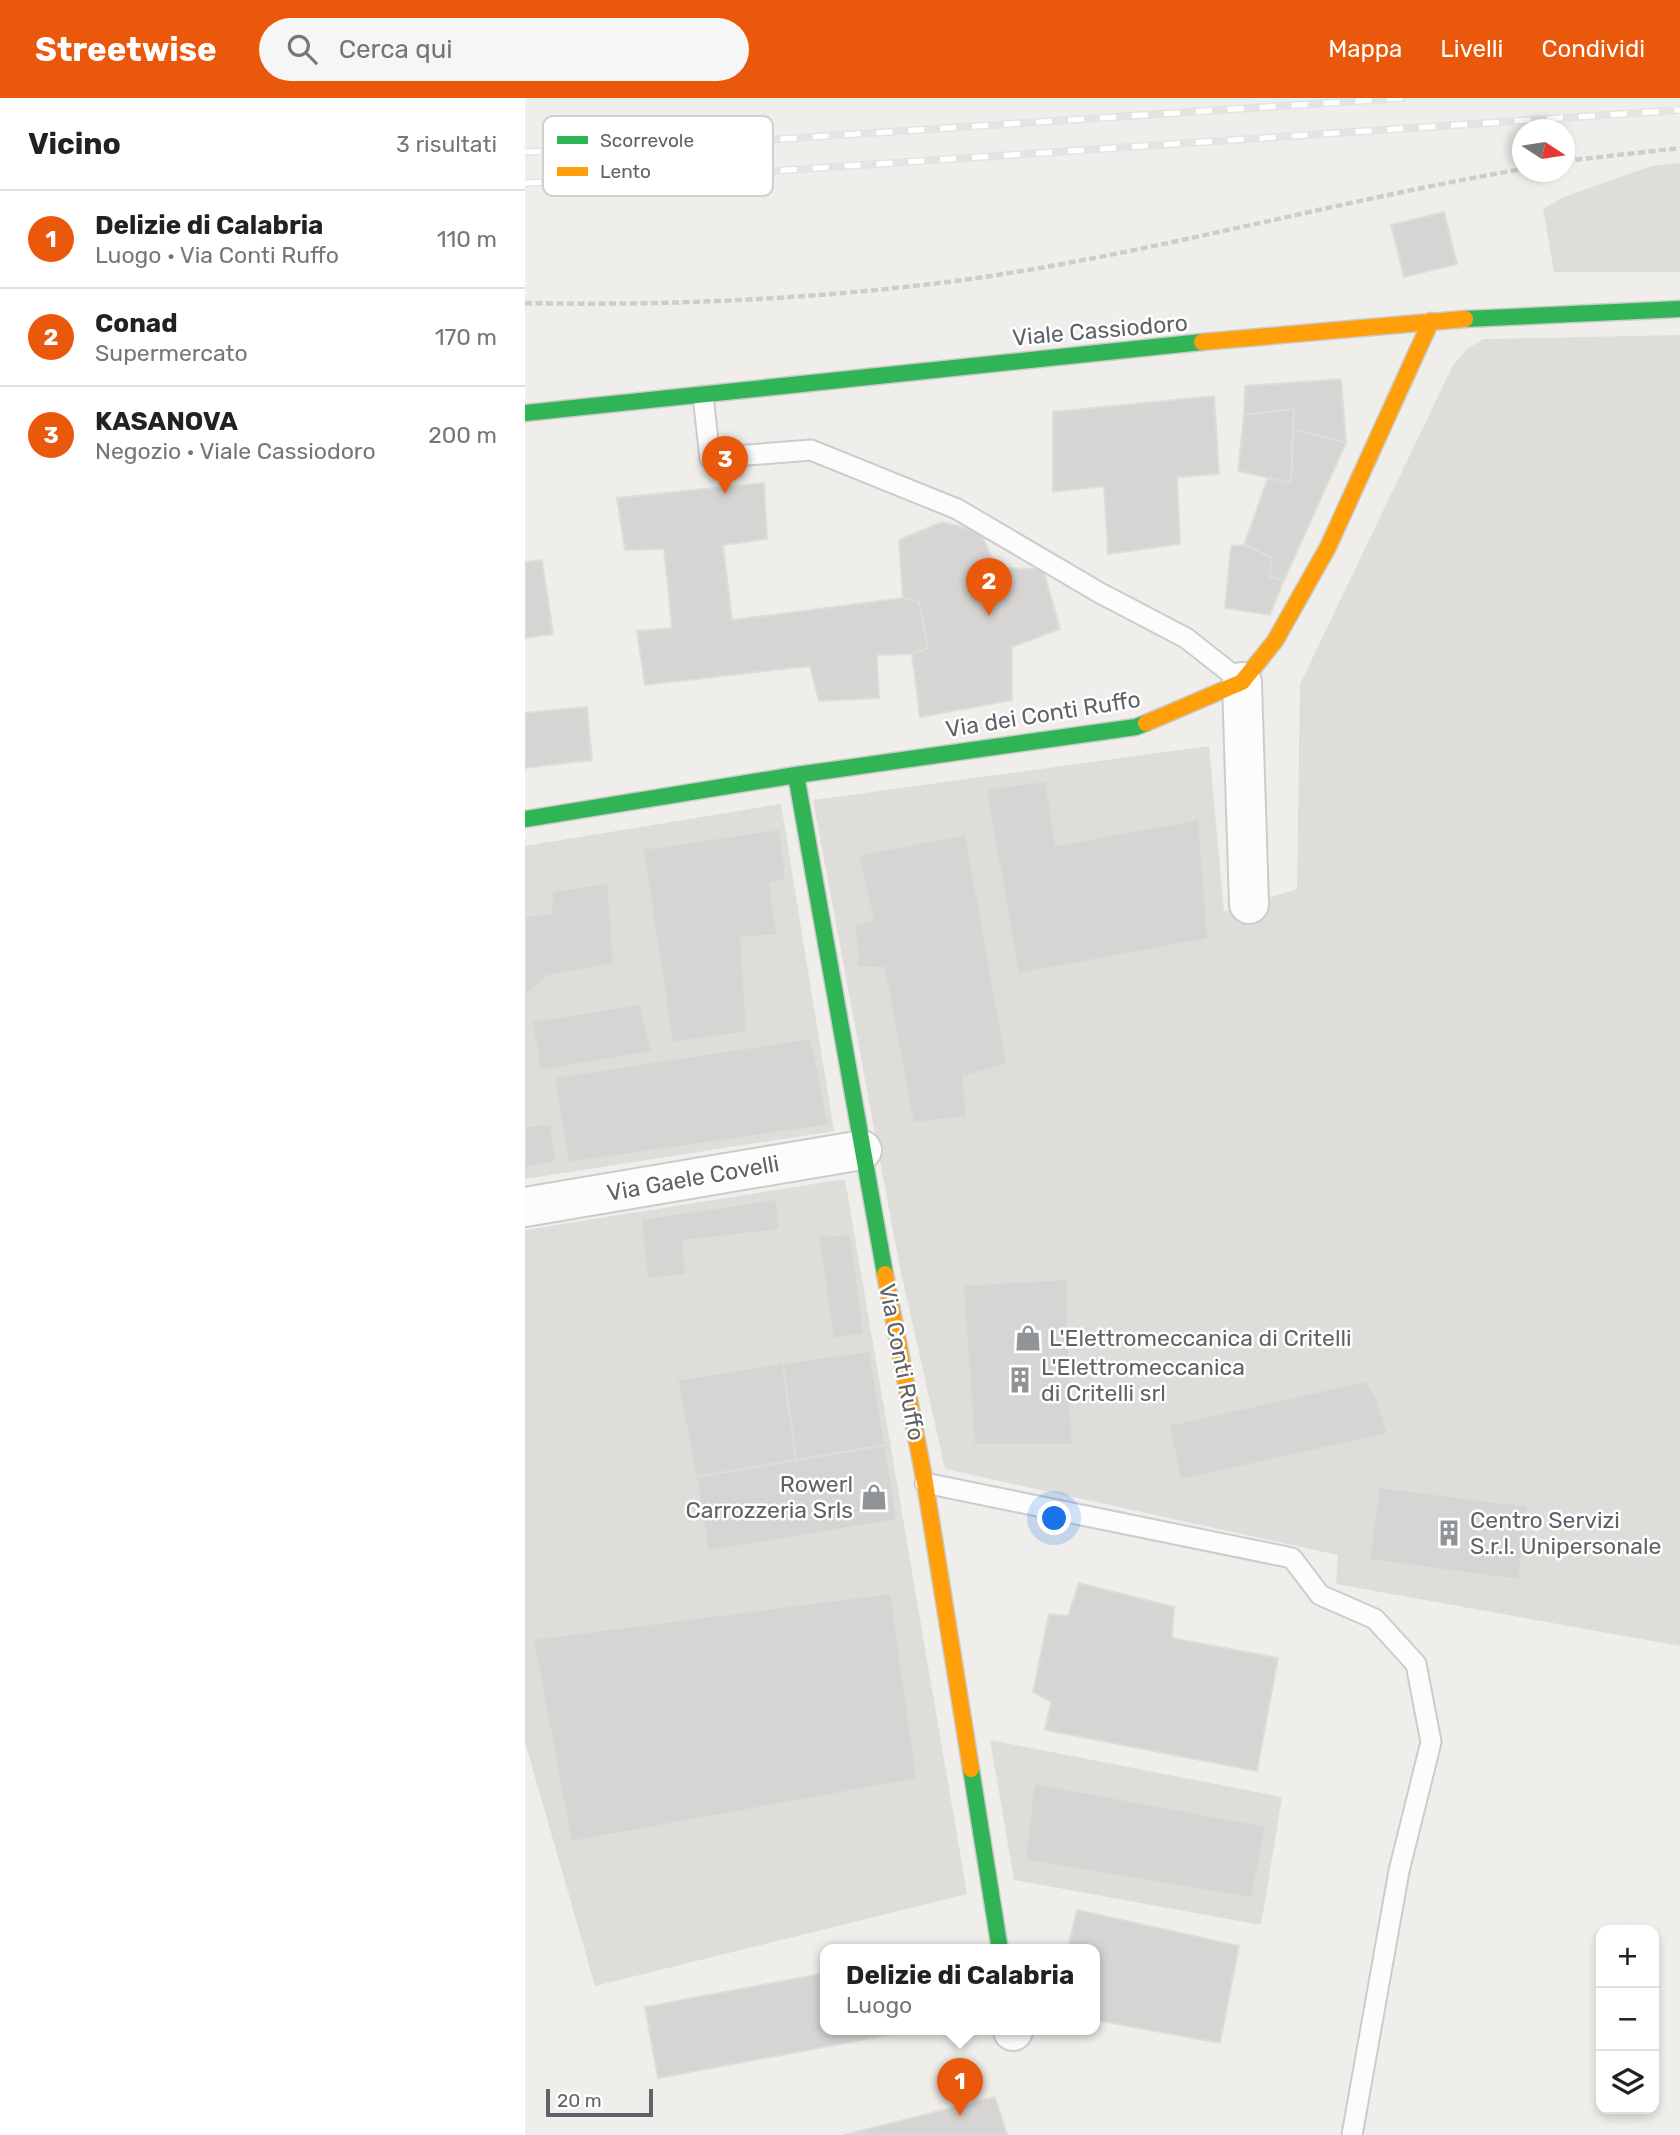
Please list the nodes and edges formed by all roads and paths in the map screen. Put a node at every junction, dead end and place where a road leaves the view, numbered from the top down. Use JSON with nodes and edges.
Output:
{"nodes":[{"id":1,"x":1680,"y":148,"type":"edge"},
{"id":2,"x":1575,"y":161,"type":"edge"},
{"id":3,"x":1512,"y":171,"type":"edge"},
{"id":4,"x":525,"y":303,"type":"edge"},
{"id":5,"x":1680,"y":309,"type":"edge"},
{"id":6,"x":1431,"y":321,"type":"junction"},
{"id":7,"x":703,"y":396,"type":"junction"},
{"id":8,"x":525,"y":413,"type":"edge"},
{"id":9,"x":1242,"y":682,"type":"junction"},
{"id":10,"x":796,"y":775,"type":"junction"},
{"id":11,"x":525,"y":819,"type":"edge"},
{"id":12,"x":1249,"y":904,"type":"dead end"},
{"id":13,"x":862,"y":1150,"type":"junction"},
{"id":14,"x":525,"y":1207,"type":"edge"},
{"id":15,"x":925,"y":1483,"type":"junction"},
{"id":16,"x":999,"y":1944,"type":"edge"},
{"id":17,"x":1352,"y":2135,"type":"edge"}],
"edges":[{"from":1,"to":2,"type":"path"},
{"from":3,"to":4,"type":"path"},
{"from":5,"to":6,"type":"street","name":"Viale Cassiodoro"},
{"from":6,"to":7,"type":"street","name":"Viale Cassiodoro"},
{"from":6,"to":9,"type":"street","name":"Via dei Conti Ruffo"},
{"from":7,"to":8,"type":"street","name":"Viale Cassiodoro"},
{"from":7,"to":9,"type":"lane"},
{"from":9,"to":10,"type":"street","name":"Via dei Conti Ruffo"},
{"from":9,"to":12,"type":"street"},
{"from":10,"to":11,"type":"street","name":"Via dei Conti Ruffo"},
{"from":10,"to":13,"type":"street","name":"Via Conti Ruffo"},
{"from":13,"to":14,"type":"street","name":"Via Gaele Covelli"},
{"from":13,"to":15,"type":"street","name":"Via Conti Ruffo"},
{"from":15,"to":16,"type":"street","name":"Via Conti Ruffo"},
{"from":15,"to":17,"type":"lane"}]}
